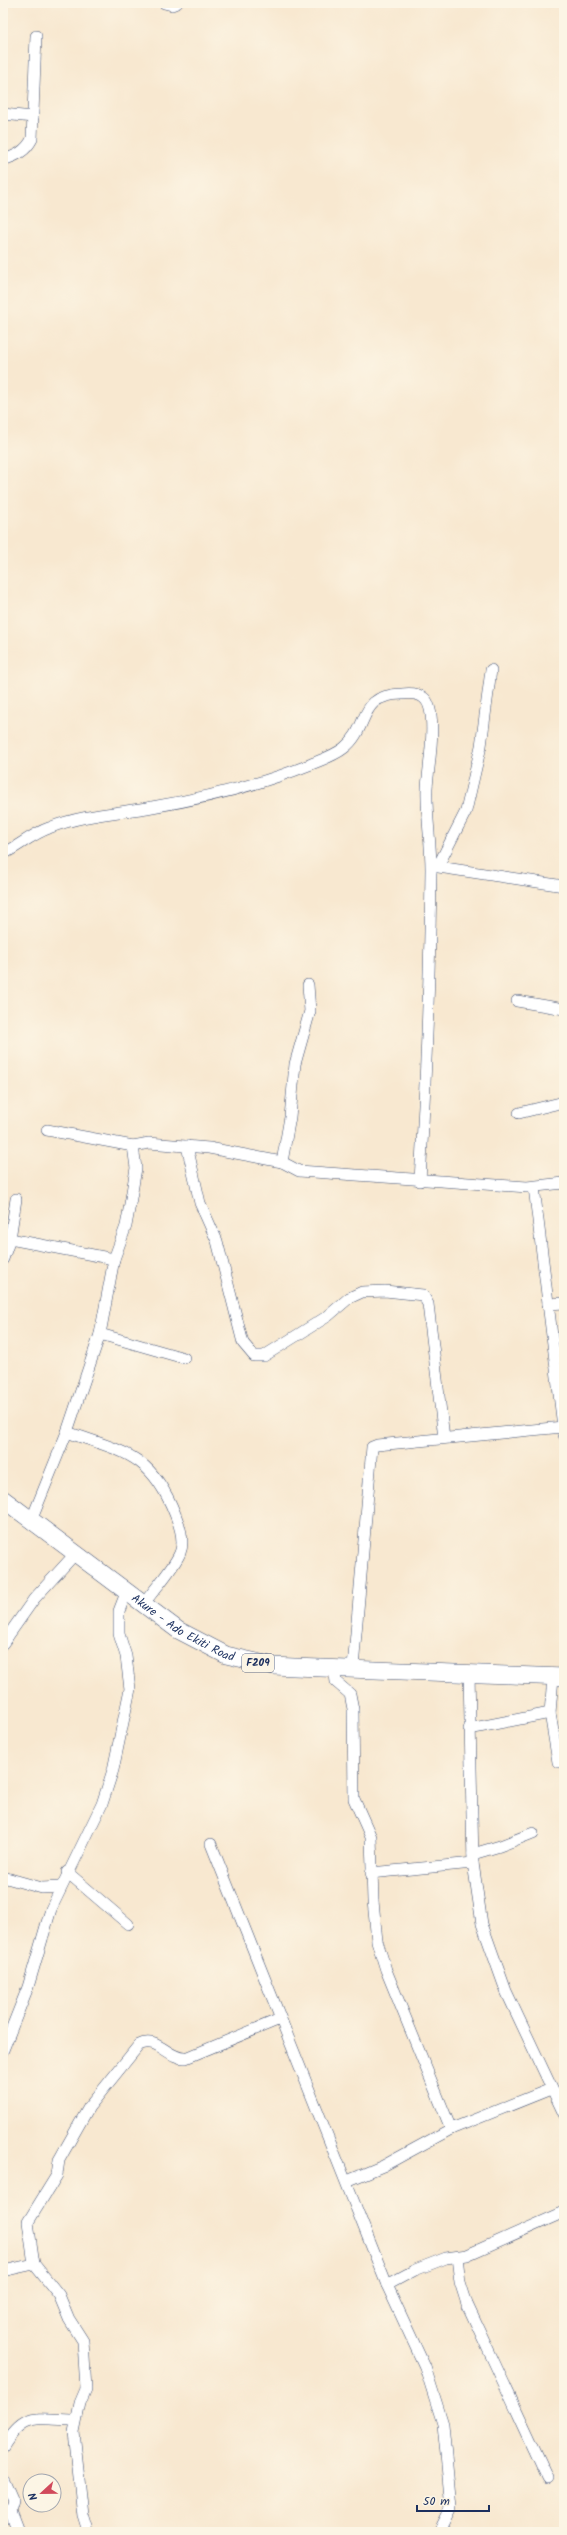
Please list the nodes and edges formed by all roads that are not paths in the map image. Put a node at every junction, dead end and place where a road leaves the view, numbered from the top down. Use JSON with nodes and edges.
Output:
{"nodes":[{"id":1,"x":164,"y":3,"type":"edge"},
{"id":2,"x":177,"y":3,"type":"edge"},
{"id":3,"x":36,"y":36,"type":"dead end"},
{"id":4,"x":3,"y":114,"type":"edge"},
{"id":5,"x":33,"y":117,"type":"junction"},
{"id":6,"x":3,"y":160,"type":"edge"},
{"id":7,"x":490,"y":670,"type":"dead end"},
{"id":8,"x":3,"y":854,"type":"edge"},
{"id":9,"x":434,"y":866,"type":"junction"},
{"id":10,"x":564,"y":886,"type":"edge"},
{"id":11,"x":308,"y":985,"type":"dead end"},
{"id":12,"x":517,"y":1001,"type":"dead end"},
{"id":13,"x":564,"y":1009,"type":"edge"},
{"id":14,"x":564,"y":1102,"type":"edge"},
{"id":15,"x":518,"y":1113,"type":"dead end"},
{"id":16,"x":47,"y":1130,"type":"dead end"},
{"id":17,"x":133,"y":1146,"type":"junction"},
{"id":18,"x":187,"y":1146,"type":"junction"},
{"id":19,"x":282,"y":1162,"type":"junction"},
{"id":20,"x":420,"y":1181,"type":"junction"},
{"id":21,"x":564,"y":1183,"type":"edge"},
{"id":22,"x":534,"y":1188,"type":"junction"},
{"id":23,"x":16,"y":1199,"type":"dead end"},
{"id":24,"x":10,"y":1239,"type":"junction"},
{"id":25,"x":3,"y":1259,"type":"edge"},
{"id":26,"x":114,"y":1259,"type":"junction"},
{"id":27,"x":564,"y":1303,"type":"edge"},
{"id":28,"x":548,"y":1304,"type":"junction"},
{"id":29,"x":100,"y":1334,"type":"junction"},
{"id":30,"x":184,"y":1358,"type":"dead end"},
{"id":31,"x":563,"y":1431,"type":"edge"},
{"id":32,"x":66,"y":1432,"type":"junction"},
{"id":33,"x":444,"y":1438,"type":"junction"},
{"id":34,"x":3,"y":1499,"type":"edge"},
{"id":35,"x":31,"y":1521,"type":"junction"},
{"id":36,"x":75,"y":1554,"type":"junction"},
{"id":37,"x":126,"y":1593,"type":"junction"},
{"id":38,"x":143,"y":1605,"type":"junction"},
{"id":39,"x":3,"y":1643,"type":"edge"},
{"id":40,"x":334,"y":1667,"type":"junction"},
{"id":41,"x":354,"y":1668,"type":"junction"},
{"id":42,"x":469,"y":1673,"type":"junction"},
{"id":43,"x":558,"y":1677,"type":"edge"},
{"id":44,"x":550,"y":1713,"type":"junction"},
{"id":45,"x":469,"y":1729,"type":"junction"},
{"id":46,"x":558,"y":1762,"type":"dead end"},
{"id":47,"x":533,"y":1833,"type":"dead end"},
{"id":48,"x":211,"y":1844,"type":"dead end"},
{"id":49,"x":473,"y":1858,"type":"junction"},
{"id":50,"x":68,"y":1872,"type":"junction"},
{"id":51,"x":371,"y":1873,"type":"junction"},
{"id":52,"x":3,"y":1877,"type":"edge"},
{"id":53,"x":60,"y":1887,"type":"junction"},
{"id":54,"x":128,"y":1924,"type":"dead end"},
{"id":55,"x":280,"y":2019,"type":"junction"},
{"id":56,"x":3,"y":2050,"type":"edge"},
{"id":57,"x":551,"y":2089,"type":"junction"},
{"id":58,"x":564,"y":2114,"type":"edge"},
{"id":59,"x":451,"y":2129,"type":"junction"},
{"id":60,"x":347,"y":2181,"type":"junction"},
{"id":61,"x":563,"y":2215,"type":"edge"},
{"id":62,"x":457,"y":2257,"type":"junction"},
{"id":63,"x":34,"y":2264,"type":"junction"},
{"id":64,"x":3,"y":2271,"type":"edge"},
{"id":65,"x":387,"y":2285,"type":"junction"},
{"id":66,"x":75,"y":2420,"type":"junction"},
{"id":67,"x":3,"y":2447,"type":"edge"},
{"id":68,"x":3,"y":2478,"type":"edge"},
{"id":69,"x":548,"y":2478,"type":"dead end"},
{"id":70,"x":88,"y":2531,"type":"dead end"},
{"id":71,"x":18,"y":2532,"type":"edge"},
{"id":72,"x":439,"y":2532,"type":"edge"}],
"edges":[{"from":1,"to":2,"type":"street"},
{"from":3,"to":5,"type":"street"},
{"from":4,"to":5,"type":"street"},
{"from":5,"to":6,"type":"street"},
{"from":7,"to":9,"type":"street"},
{"from":8,"to":9,"type":"street"},
{"from":9,"to":10,"type":"street"},
{"from":9,"to":20,"type":"street"},
{"from":11,"to":19,"type":"street"},
{"from":12,"to":13,"type":"street"},
{"from":14,"to":15,"type":"street"},
{"from":16,"to":17,"type":"street"},
{"from":17,"to":18,"type":"street"},
{"from":17,"to":26,"type":"street"},
{"from":18,"to":19,"type":"street"},
{"from":18,"to":33,"type":"street"},
{"from":19,"to":20,"type":"street"},
{"from":20,"to":22,"type":"street"},
{"from":21,"to":22,"type":"street"},
{"from":22,"to":28,"type":"street"},
{"from":23,"to":24,"type":"street"},
{"from":24,"to":25,"type":"street"},
{"from":24,"to":26,"type":"street"},
{"from":26,"to":29,"type":"street"},
{"from":27,"to":28,"type":"street"},
{"from":28,"to":31,"type":"street"},
{"from":29,"to":30,"type":"street"},
{"from":29,"to":32,"type":"street"},
{"from":31,"to":33,"type":"street"},
{"from":32,"to":35,"type":"street"},
{"from":32,"to":38,"type":"street"},
{"from":33,"to":41,"type":"street"},
{"from":34,"to":35,"type":"main road","name":"Akure - Ado Ekiti Road","number":"F209"},
{"from":35,"to":36,"type":"main road","name":"Akure - Ado Ekiti Road","number":"F209"},
{"from":36,"to":37,"type":"main road","name":"Akure - Ado Ekiti Road","number":"F209"},
{"from":36,"to":39,"type":"street"},
{"from":37,"to":38,"type":"main road","name":"Akure - Ado Ekiti Road","number":"F209"},
{"from":37,"to":50,"type":"street"},
{"from":38,"to":40,"type":"main road","name":"Akure - Ado Ekiti Road","number":"F209"},
{"from":40,"to":41,"type":"main road","name":"Akure - Ado Ekiti Road","number":"F209"},
{"from":40,"to":51,"type":"street"},
{"from":41,"to":42,"type":"main road","name":"Akure - Ado Ekiti Road","number":"F209"},
{"from":42,"to":43,"type":"main road","name":"Akure - Ado Ekiti Road","number":"F209"},
{"from":42,"to":45,"type":"street"},
{"from":43,"to":44,"type":"street"},
{"from":44,"to":45,"type":"street"},
{"from":44,"to":46,"type":"street"},
{"from":45,"to":49,"type":"street"},
{"from":47,"to":49,"type":"street"},
{"from":48,"to":55,"type":"street"},
{"from":49,"to":51,"type":"street"},
{"from":49,"to":57,"type":"street"},
{"from":50,"to":53,"type":"street"},
{"from":50,"to":54,"type":"street"},
{"from":51,"to":59,"type":"street"},
{"from":52,"to":53,"type":"street"},
{"from":53,"to":56,"type":"street"},
{"from":55,"to":60,"type":"street"},
{"from":55,"to":63,"type":"street"},
{"from":57,"to":58,"type":"street"},
{"from":57,"to":59,"type":"street"},
{"from":59,"to":60,"type":"street"},
{"from":60,"to":65,"type":"street"},
{"from":61,"to":62,"type":"street"},
{"from":62,"to":65,"type":"street"},
{"from":62,"to":69,"type":"street"},
{"from":63,"to":64,"type":"street"},
{"from":63,"to":66,"type":"street"},
{"from":65,"to":72,"type":"street"},
{"from":66,"to":67,"type":"street"},
{"from":66,"to":70,"type":"street"},
{"from":68,"to":71,"type":"street"}]}
